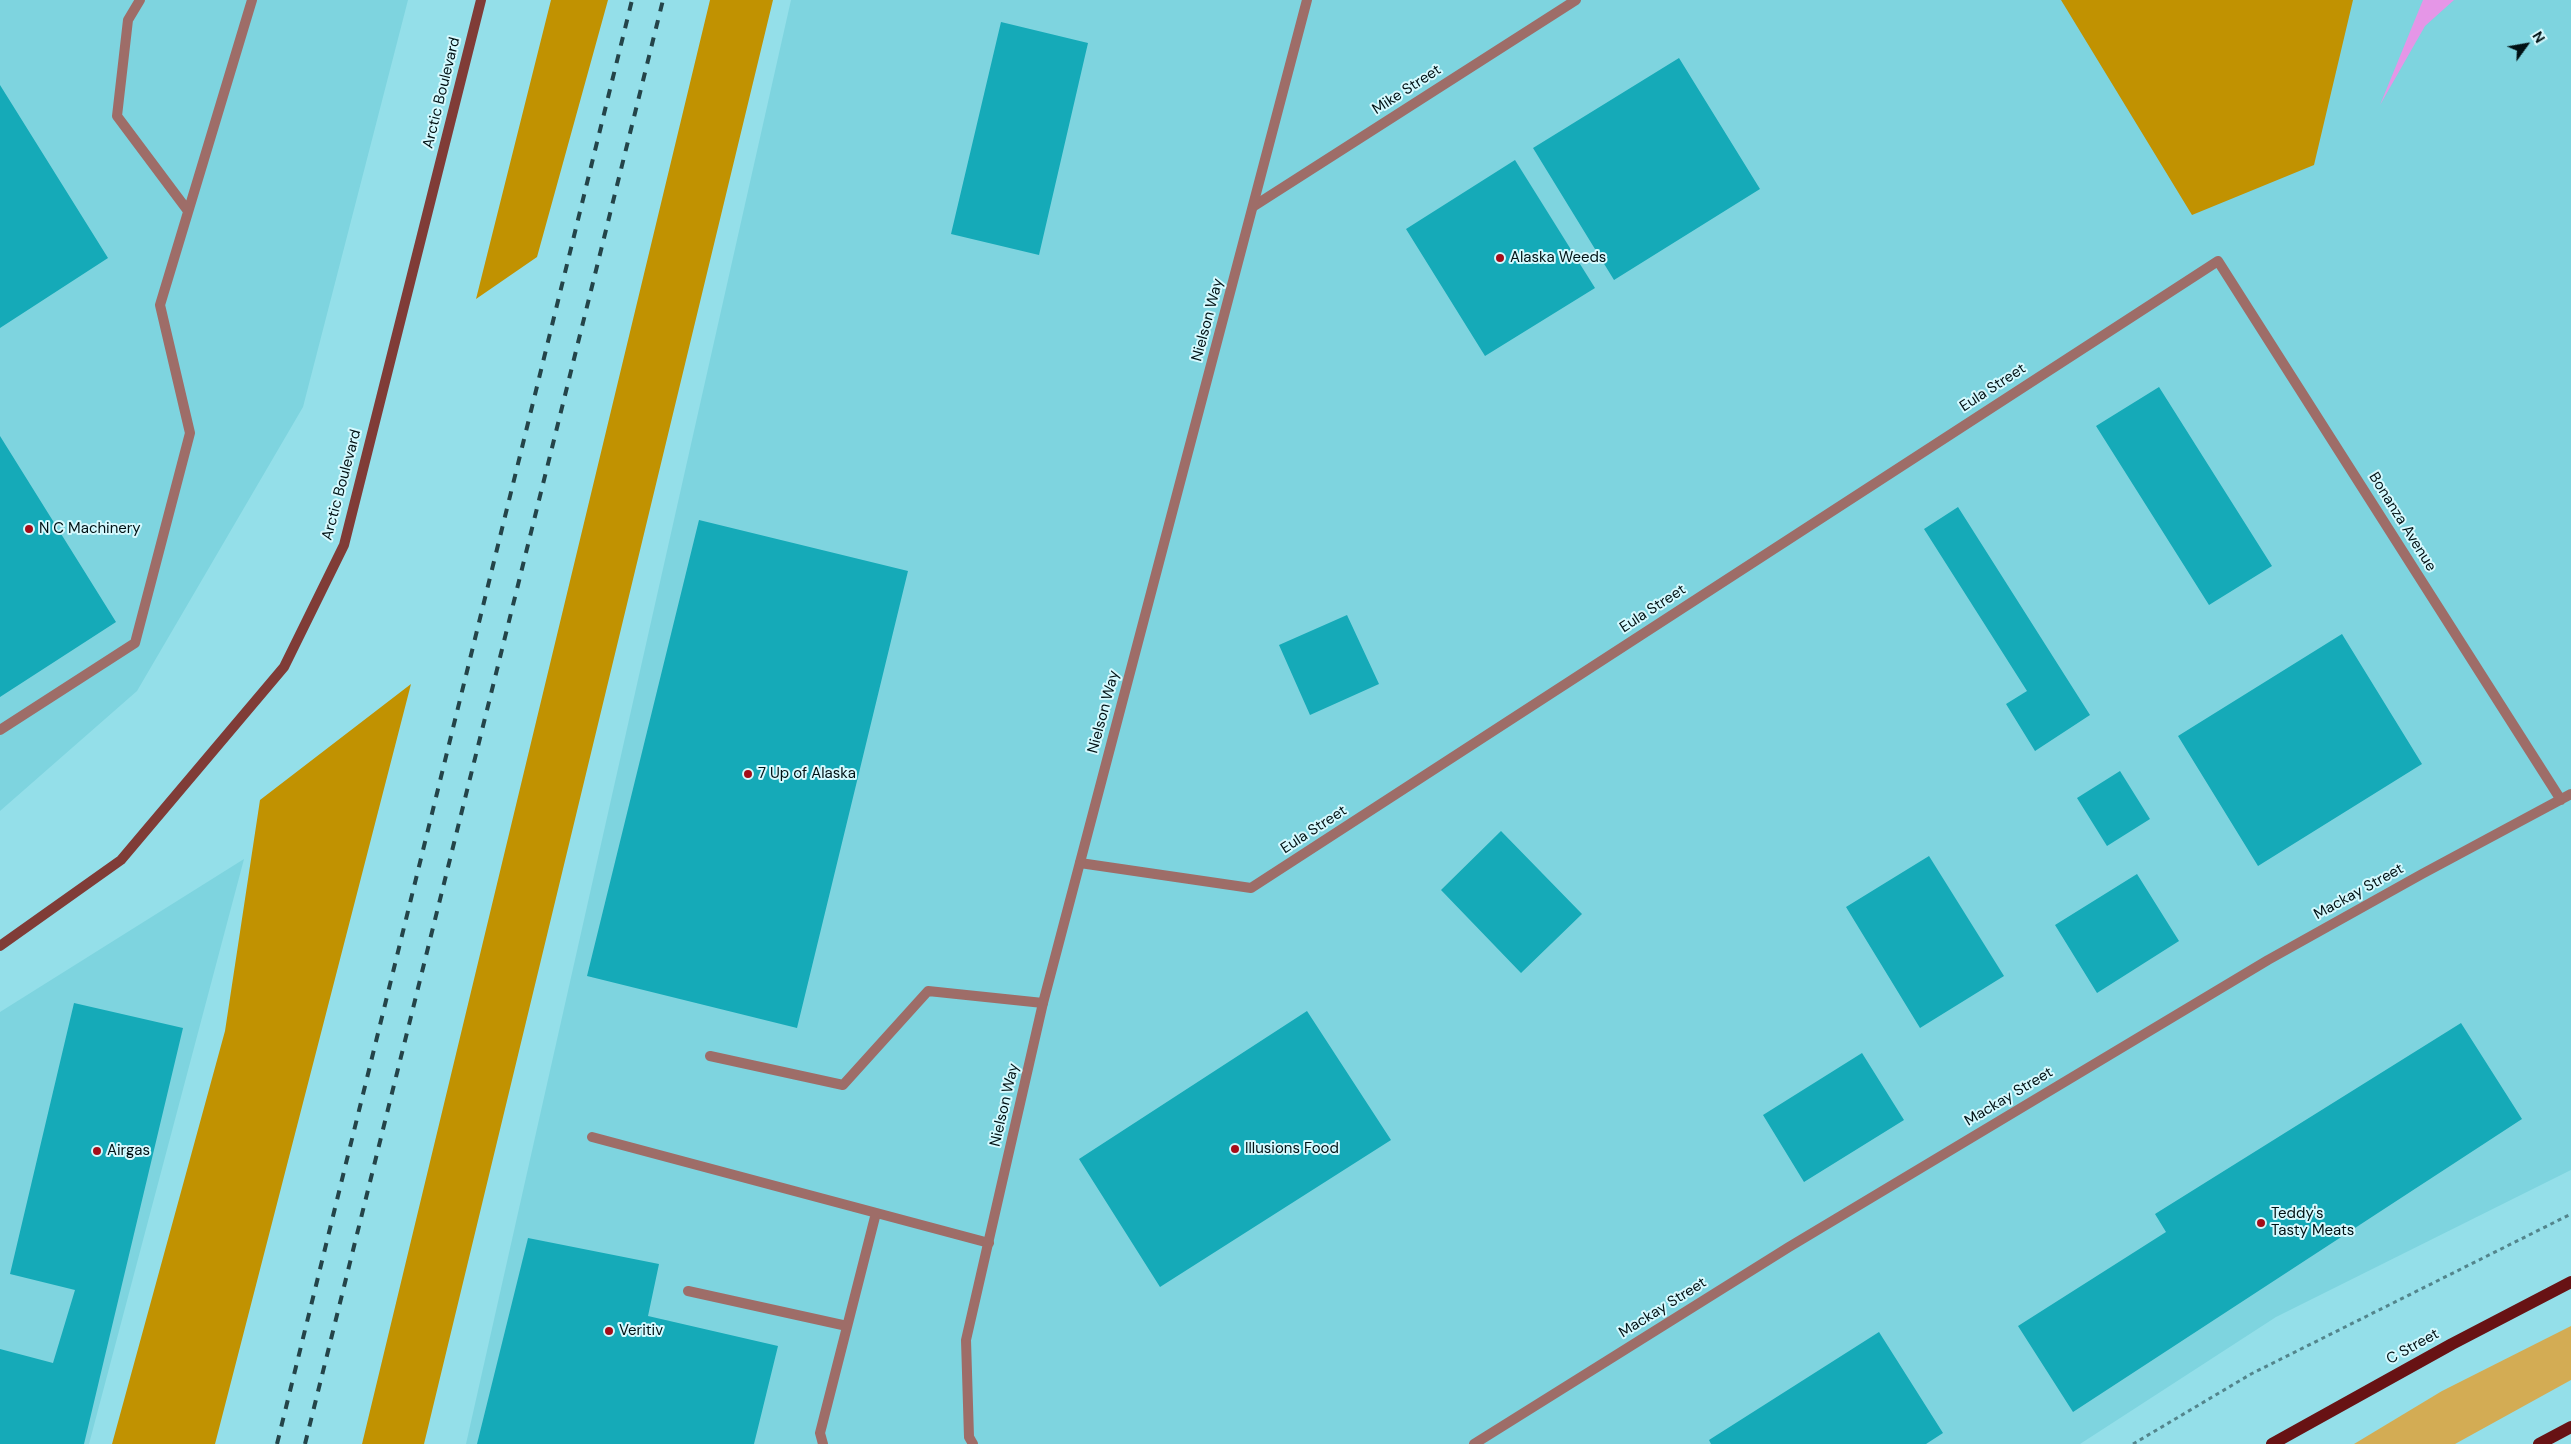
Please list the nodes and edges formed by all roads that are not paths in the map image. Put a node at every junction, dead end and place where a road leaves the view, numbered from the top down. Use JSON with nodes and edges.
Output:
{"nodes":[{"id":1,"x":140,"y":0,"type":"edge"},
{"id":2,"x":252,"y":0,"type":"edge"},
{"id":3,"x":481,"y":0,"type":"edge"},
{"id":4,"x":1307,"y":0,"type":"edge"},
{"id":5,"x":1576,"y":0,"type":"edge"},
{"id":6,"x":1254,"y":206,"type":"junction"},
{"id":7,"x":188,"y":212,"type":"junction"},
{"id":8,"x":2218,"y":261,"type":"joint"},
{"id":9,"x":0,"y":730,"type":"edge"},
{"id":10,"x":2571,"y":794,"type":"edge"},
{"id":11,"x":2561,"y":800,"type":"junction"},
{"id":12,"x":1080,"y":863,"type":"junction"},
{"id":13,"x":0,"y":946,"type":"edge"},
{"id":14,"x":1043,"y":1002,"type":"junction"},
{"id":15,"x":710,"y":1056,"type":"dead end"},
{"id":16,"x":592,"y":1137,"type":"dead end"},
{"id":17,"x":876,"y":1213,"type":"junction"},
{"id":18,"x":989,"y":1243,"type":"junction"},
{"id":19,"x":2571,"y":1282,"type":"edge"},
{"id":20,"x":688,"y":1291,"type":"dead end"},
{"id":21,"x":847,"y":1326,"type":"junction"},
{"id":22,"x":2571,"y":1427,"type":"edge"},
{"id":23,"x":971,"y":1440,"type":"edge"},
{"id":24,"x":823,"y":1444,"type":"edge"},
{"id":25,"x":1474,"y":1444,"type":"edge"},
{"id":26,"x":2272,"y":1444,"type":"edge"},
{"id":27,"x":2540,"y":1444,"type":"edge"}],
"edges":[{"from":1,"to":7,"type":"street"},
{"from":2,"to":7,"type":"street"},
{"from":3,"to":13,"type":"main road","name":"Arctic Boulevard"},
{"from":4,"to":6,"type":"street","name":"Nielson Way"},
{"from":5,"to":6,"type":"street","name":"Mike Street"},
{"from":6,"to":12,"type":"street","name":"Nielson Way"},
{"from":7,"to":9,"type":"street"},
{"from":8,"to":11,"type":"street","name":"Bonanza Avenue"},
{"from":8,"to":12,"type":"street","name":"Eula Street"},
{"from":10,"to":11,"type":"street","name":"Mackay Street"},
{"from":11,"to":25,"type":"street","name":"Mackay Street"},
{"from":12,"to":14,"type":"street","name":"Nielson Way"},
{"from":14,"to":15,"type":"street"},
{"from":14,"to":18,"type":"street","name":"Nielson Way"},
{"from":16,"to":17,"type":"street"},
{"from":17,"to":18,"type":"street"},
{"from":17,"to":21,"type":"street"},
{"from":18,"to":23,"type":"street","name":"Nielson Way"},
{"from":19,"to":26,"type":"main road","name":"C Street"},
{"from":20,"to":21,"type":"street"},
{"from":21,"to":24,"type":"street"},
{"from":22,"to":27,"type":"main road"}]}
